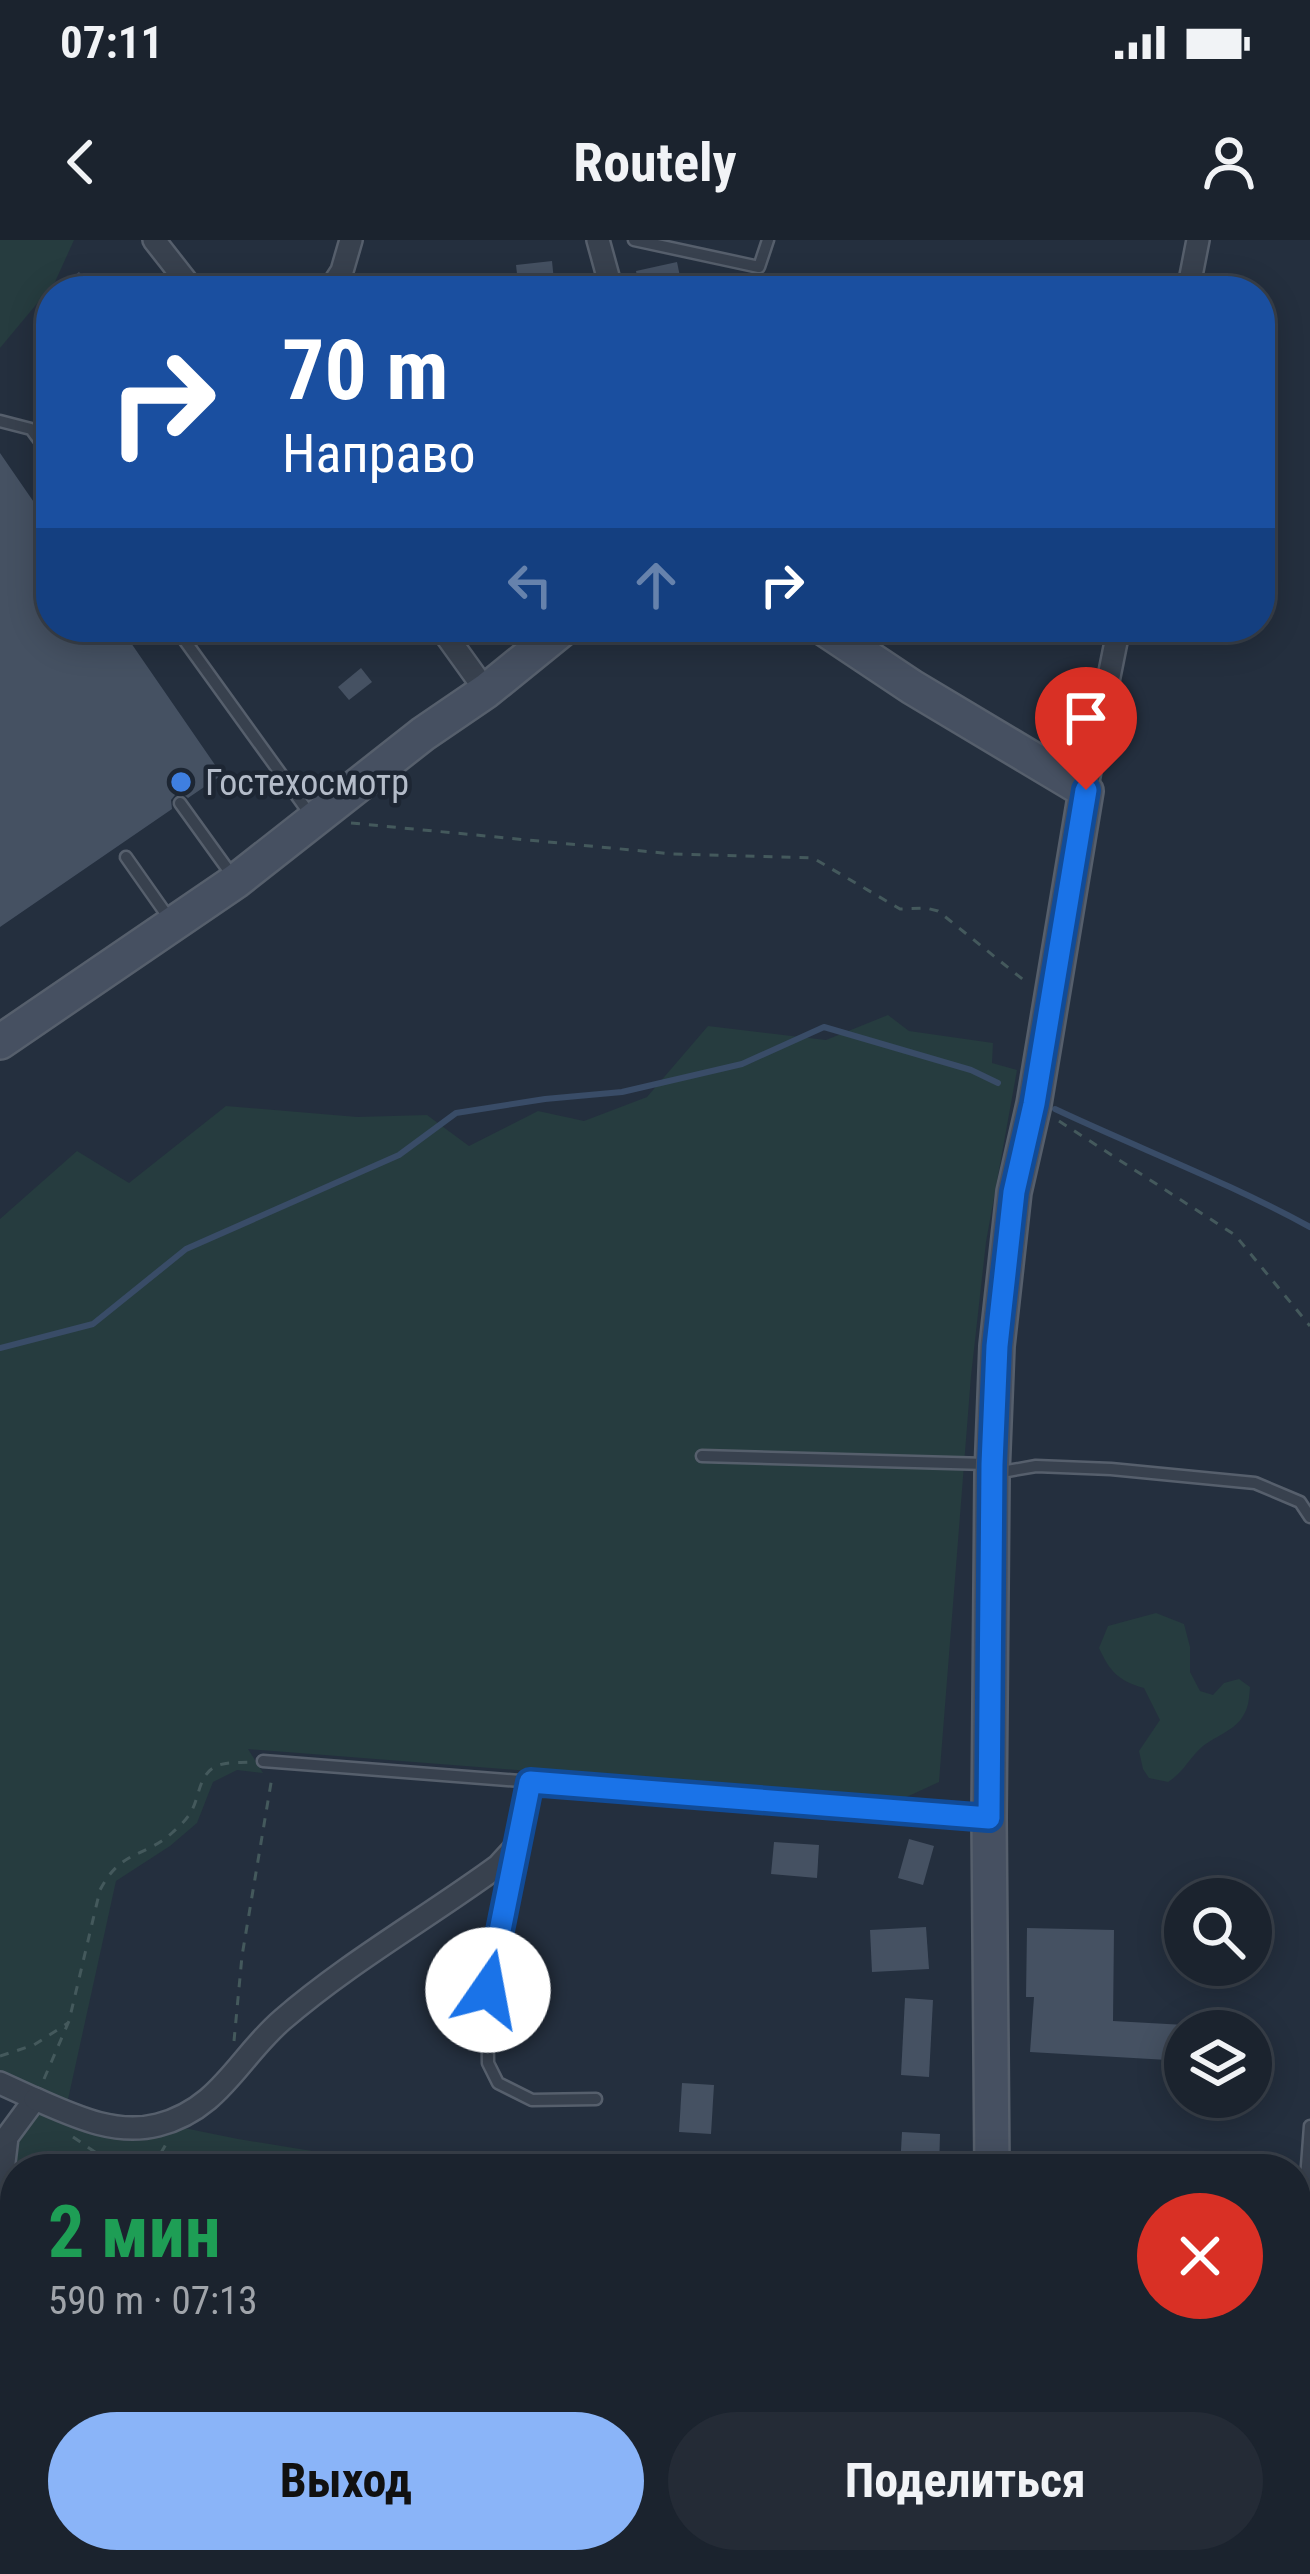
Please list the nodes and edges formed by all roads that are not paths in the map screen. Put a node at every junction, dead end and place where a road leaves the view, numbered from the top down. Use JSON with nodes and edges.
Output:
{"nodes":[{"id":1,"x":154,"y":240,"type":"edge"},
{"id":2,"x":350,"y":240,"type":"edge"},
{"id":3,"x":598,"y":240,"type":"edge"},
{"id":4,"x":634,"y":240,"type":"edge"},
{"id":5,"x":768,"y":240,"type":"edge"},
{"id":6,"x":1198,"y":240,"type":"edge"},
{"id":7,"x":182,"y":276,"type":"edge"},
{"id":8,"x":339,"y":276,"type":"edge"},
{"id":9,"x":608,"y":276,"type":"edge"},
{"id":10,"x":1192,"y":276,"type":"edge"},
{"id":11,"x":0,"y":421,"type":"edge"},
{"id":12,"x":36,"y":435,"type":"edge"},
{"id":13,"x":186,"y":642,"type":"edge"},
{"id":14,"x":451,"y":642,"type":"edge"},
{"id":15,"x":546,"y":642,"type":"edge"},
{"id":16,"x":845,"y":642,"type":"edge"},
{"id":17,"x":1116,"y":642,"type":"edge"},
{"id":18,"x":486,"y":691,"type":"junction"},
{"id":19,"x":1086,"y":790,"type":"junction"},
{"id":20,"x":180,"y":803,"type":"dead end"},
{"id":21,"x":314,"y":820,"type":"junction"},
{"id":22,"x":126,"y":857,"type":"dead end"},
{"id":23,"x":236,"y":880,"type":"junction"},
{"id":24,"x":173,"y":924,"type":"junction"},
{"id":25,"x":0,"y":1042,"type":"edge"},
{"id":26,"x":702,"y":1456,"type":"dead end"},
{"id":27,"x":992,"y":1469,"type":"junction"},
{"id":28,"x":1310,"y":1517,"type":"edge"},
{"id":29,"x":269,"y":1761,"type":"road end"},
{"id":30,"x":530,"y":1782,"type":"junction"},
{"id":31,"x":989,"y":1818,"type":"junction"},
{"id":32,"x":519,"y":1843,"type":"junction"},
{"id":33,"x":0,"y":2084,"type":"edge"},
{"id":34,"x":35,"y":2099,"type":"junction"},
{"id":35,"x":596,"y":2099,"type":"dead end"},
{"id":36,"x":5,"y":2154,"type":"edge"},
{"id":37,"x":992,"y":2154,"type":"edge"}],
"edges":[{"from":1,"to":7,"type":"street"},
{"from":2,"to":8,"type":"street"},
{"from":3,"to":9,"type":"street"},
{"from":4,"to":5,"type":"lane"},
{"from":6,"to":10,"type":"street"},
{"from":11,"to":12,"type":"lane"},
{"from":13,"to":21,"type":"lane"},
{"from":14,"to":18,"type":"street"},
{"from":15,"to":18,"type":"street"},
{"from":16,"to":19,"type":"street"},
{"from":17,"to":19,"type":"street"},
{"from":18,"to":21,"type":"street"},
{"from":19,"to":27,"type":"street"},
{"from":20,"to":23,"type":"lane"},
{"from":21,"to":23,"type":"street"},
{"from":22,"to":24,"type":"lane"},
{"from":23,"to":24,"type":"street"},
{"from":24,"to":25,"type":"street"},
{"from":26,"to":27,"type":"lane"},
{"from":27,"to":28,"type":"lane"},
{"from":27,"to":31,"type":"street"},
{"from":29,"to":30,"type":"lane"},
{"from":30,"to":31,"type":"lane"},
{"from":30,"to":32,"type":"lane"},
{"from":31,"to":37,"type":"street"},
{"from":32,"to":34,"type":"street"},
{"from":32,"to":35,"type":"lane"},
{"from":33,"to":34,"type":"street"},
{"from":34,"to":36,"type":"street"}]}
